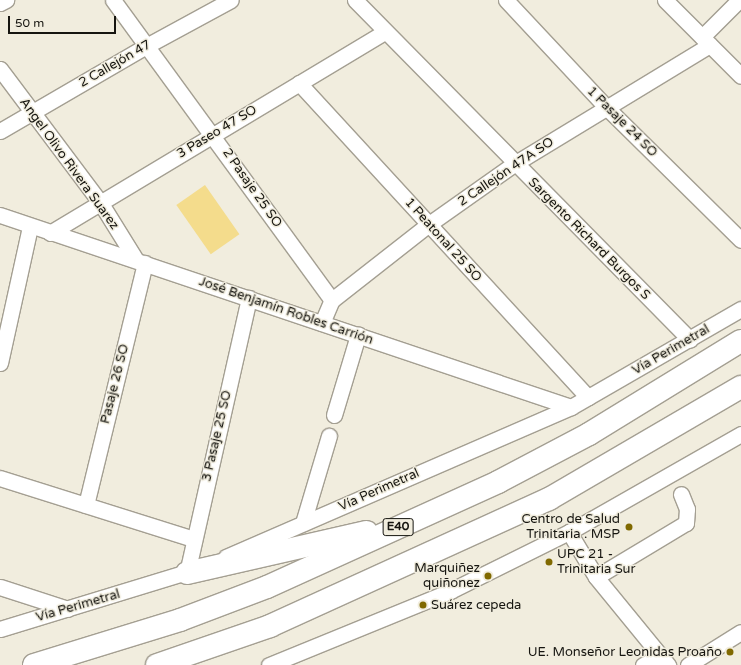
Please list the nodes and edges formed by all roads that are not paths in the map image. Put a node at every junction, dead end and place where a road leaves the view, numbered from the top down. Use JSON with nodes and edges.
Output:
{"nodes":[{"id":1,"x":6,"y":0,"type":"edge"},
{"id":2,"x":113,"y":0,"type":"edge"},
{"id":3,"x":232,"y":0,"type":"edge"},
{"id":4,"x":506,"y":0,"type":"edge"},
{"id":5,"x":665,"y":0,"type":"edge"},
{"id":6,"x":739,"y":0,"type":"edge"},
{"id":7,"x":360,"y":1,"type":"edge"},
{"id":8,"x":0,"y":3,"type":"edge"},
{"id":9,"x":384,"y":32,"type":"junction"},
{"id":10,"x":706,"y":41,"type":"junction"},
{"id":11,"x":148,"y":45,"type":"junction"},
{"id":12,"x":0,"y":69,"type":"edge"},
{"id":13,"x":741,"y":76,"type":"edge"},
{"id":14,"x":299,"y":83,"type":"junction"},
{"id":15,"x":607,"y":108,"type":"junction"},
{"id":16,"x":33,"y":111,"type":"junction"},
{"id":17,"x":0,"y":131,"type":"edge"},
{"id":18,"x":213,"y":134,"type":"junction"},
{"id":19,"x":514,"y":164,"type":"junction"},
{"id":20,"x":100,"y":202,"type":"junction"},
{"id":21,"x":0,"y":215,"type":"edge"},
{"id":22,"x":429,"y":224,"type":"junction"},
{"id":23,"x":30,"y":226,"type":"junction"},
{"id":24,"x":50,"y":233,"type":"junction"},
{"id":25,"x":741,"y":240,"type":"edge"},
{"id":26,"x":140,"y":262,"type":"junction"},
{"id":27,"x":249,"y":298,"type":"junction"},
{"id":28,"x":332,"y":300,"type":"junction"},
{"id":29,"x":741,"y":309,"type":"edge"},
{"id":30,"x":322,"y":323,"type":"junction"},
{"id":31,"x":358,"y":335,"type":"junction"},
{"id":32,"x":690,"y":340,"type":"junction"},
{"id":33,"x":741,"y":341,"type":"edge"},
{"id":34,"x":0,"y":363,"type":"edge"},
{"id":35,"x":741,"y":388,"type":"edge"},
{"id":36,"x":588,"y":397,"type":"junction"},
{"id":37,"x":571,"y":407,"type":"junction"},
{"id":38,"x":334,"y":415,"type":"dead end"},
{"id":39,"x":741,"y":434,"type":"edge"},
{"id":40,"x":329,"y":436,"type":"dead end"},
{"id":41,"x":0,"y":478,"type":"edge"},
{"id":42,"x":681,"y":494,"type":"dead end"},
{"id":43,"x":86,"y":505,"type":"junction"},
{"id":44,"x":303,"y":523,"type":"junction"},
{"id":45,"x":407,"y":523,"type":"junction"},
{"id":46,"x":569,"y":532,"type":"junction"},
{"id":47,"x":194,"y":539,"type":"junction"},
{"id":48,"x":187,"y":573,"type":"junction"},
{"id":49,"x":596,"y":577,"type":"junction"},
{"id":50,"x":0,"y":587,"type":"edge"},
{"id":51,"x":68,"y":609,"type":"junction"},
{"id":52,"x":0,"y":629,"type":"edge"},
{"id":53,"x":741,"y":632,"type":"edge"},
{"id":54,"x":305,"y":658,"type":"edge"},
{"id":55,"x":664,"y":660,"type":"edge"},
{"id":56,"x":34,"y":665,"type":"edge"},
{"id":57,"x":157,"y":665,"type":"edge"},
{"id":58,"x":269,"y":665,"type":"edge"},
{"id":59,"x":644,"y":665,"type":"edge"},
{"id":60,"x":688,"y":665,"type":"edge"}],
"edges":[{"from":1,"to":8,"type":"street"},
{"from":2,"to":11,"type":"street","name":"2 Pasaje 25 SO"},
{"from":3,"to":11,"type":"street","name":"2 Callejón 47"},
{"from":4,"to":15,"type":"street","name":"1 Pasaje 24 SO"},
{"from":5,"to":10,"type":"street"},
{"from":6,"to":10,"type":"street","name":"2 Callejón 47A SO"},
{"from":7,"to":9,"type":"street","name":"Sargento Richard Burgos S"},
{"from":9,"to":14,"type":"street","name":"3 Paseo 47 SO"},
{"from":9,"to":19,"type":"street","name":"Sargento Richard Burgos S"},
{"from":10,"to":13,"type":"street"},
{"from":10,"to":15,"type":"street","name":"2 Callejón 47A SO"},
{"from":11,"to":16,"type":"street","name":"2 Callejón 47"},
{"from":11,"to":18,"type":"street","name":"2 Pasaje 25 SO"},
{"from":12,"to":16,"type":"street","name":"Angel Olivo Rivera Suarez"},
{"from":14,"to":18,"type":"street","name":"3 Paseo 47 SO"},
{"from":14,"to":22,"type":"street","name":"1 Peatonal 25 SO"},
{"from":15,"to":19,"type":"street","name":"2 Callejón 47A SO"},
{"from":15,"to":25,"type":"street","name":"1 Pasaje 24 SO"},
{"from":16,"to":17,"type":"street","name":"2 Callejón 47"},
{"from":16,"to":20,"type":"street","name":"Angel Olivo Rivera Suarez"},
{"from":18,"to":20,"type":"street","name":"3 Paseo 47 SO"},
{"from":18,"to":28,"type":"street","name":"2 Pasaje 25 SO"},
{"from":19,"to":22,"type":"street","name":"2 Callejón 47A SO"},
{"from":19,"to":32,"type":"street","name":"Sargento Richard Burgos S"},
{"from":20,"to":24,"type":"street","name":"3 Paseo 47 SO"},
{"from":20,"to":26,"type":"street","name":"Angel Olivo Rivera Suarez"},
{"from":21,"to":23,"type":"street","name":"José Benjamín Robles Carrión"},
{"from":22,"to":28,"type":"street","name":"2 Callejón 47A SO"},
{"from":22,"to":36,"type":"street","name":"1 Peatonal 25 SO"},
{"from":23,"to":24,"type":"street","name":"José Benjamín Robles Carrión"},
{"from":23,"to":34,"type":"street"},
{"from":24,"to":26,"type":"street","name":"José Benjamín Robles Carrión"},
{"from":26,"to":27,"type":"street","name":"José Benjamín Robles Carrión"},
{"from":26,"to":43,"type":"street","name":"Pasaje 26 SO"},
{"from":27,"to":30,"type":"street","name":"José Benjamín Robles Carrión"},
{"from":27,"to":47,"type":"street","name":"3 Pasaje 25 SO"},
{"from":28,"to":30,"type":"street","name":"2 Callejón 47A SO"},
{"from":29,"to":32,"type":"street","name":"Vía Perimetral"},
{"from":30,"to":31,"type":"street","name":"José Benjamín Robles Carrión"},
{"from":31,"to":37,"type":"street","name":"José Benjamín Robles Carrión"},
{"from":31,"to":38,"type":"street"},
{"from":32,"to":36,"type":"street","name":"Vía Perimetral"},
{"from":33,"to":45,"type":"highway","number":"E40"},
{"from":35,"to":57,"type":"highway"},
{"from":36,"to":37,"type":"street","name":"Vía Perimetral"},
{"from":37,"to":44,"type":"street","name":"Vía Perimetral"},
{"from":39,"to":46,"type":"street"},
{"from":40,"to":44,"type":"street"},
{"from":41,"to":43,"type":"street"},
{"from":42,"to":49,"type":"street"},
{"from":43,"to":47,"type":"street"},
{"from":44,"to":48,"type":"street","name":"Vía Perimetral"},
{"from":45,"to":48,"type":"highway"},
{"from":45,"to":56,"type":"highway","number":"E40"},
{"from":46,"to":49,"type":"street"},
{"from":46,"to":54,"type":"street"},
{"from":47,"to":48,"type":"street","name":"3 Pasaje 25 SO"},
{"from":48,"to":51,"type":"street","name":"Vía Perimetral"},
{"from":49,"to":55,"type":"street"},
{"from":50,"to":51,"type":"street"},
{"from":51,"to":52,"type":"street","name":"Vía Perimetral"},
{"from":53,"to":60,"type":"street"},
{"from":54,"to":58,"type":"street"},
{"from":55,"to":59,"type":"street"}]}
